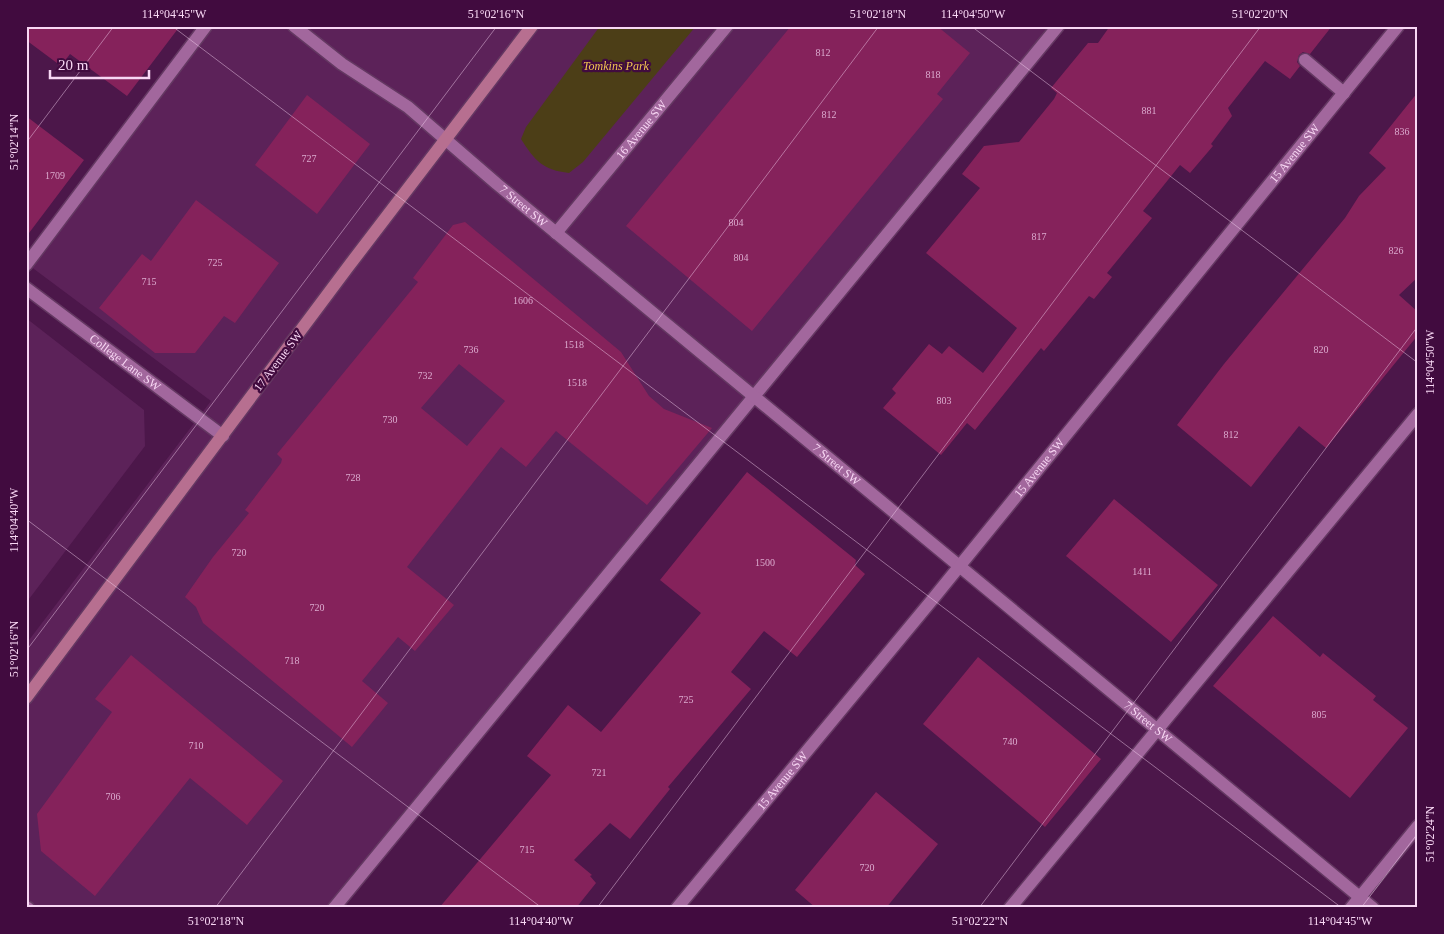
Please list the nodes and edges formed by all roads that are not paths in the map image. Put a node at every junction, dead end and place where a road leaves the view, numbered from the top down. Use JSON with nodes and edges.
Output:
{"nodes":[{"id":1,"x":206,"y":26,"type":"edge"},
{"id":2,"x":294,"y":26,"type":"edge"},
{"id":3,"x":532,"y":26,"type":"edge"},
{"id":4,"x":727,"y":26,"type":"edge"},
{"id":5,"x":1058,"y":26,"type":"edge"},
{"id":6,"x":1398,"y":26,"type":"edge"},
{"id":7,"x":1305,"y":60,"type":"dead end"},
{"id":8,"x":1344,"y":93,"type":"junction"},
{"id":9,"x":445,"y":140,"type":"junction"},
{"id":10,"x":556,"y":233,"type":"junction"},
{"id":11,"x":26,"y":265,"type":"edge"},
{"id":12,"x":26,"y":288,"type":"edge"},
{"id":13,"x":753,"y":397,"type":"junction"},
{"id":14,"x":1418,"y":414,"type":"edge"},
{"id":15,"x":223,"y":436,"type":"junction"},
{"id":16,"x":959,"y":566,"type":"junction"},
{"id":17,"x":26,"y":698,"type":"edge"},
{"id":18,"x":1157,"y":729,"type":"junction"},
{"id":19,"x":1418,"y":826,"type":"edge"},
{"id":20,"x":1360,"y":897,"type":"junction"},
{"id":21,"x":334,"y":908,"type":"edge"},
{"id":22,"x":676,"y":908,"type":"edge"},
{"id":23,"x":1010,"y":908,"type":"edge"},
{"id":24,"x":1350,"y":908,"type":"edge"},
{"id":25,"x":1373,"y":908,"type":"edge"}],
"edges":[{"from":1,"to":11,"type":"street"},
{"from":2,"to":9,"type":"street","name":"7 Street SW"},
{"from":3,"to":9,"type":"main road","name":"17 Avenue SW"},
{"from":4,"to":10,"type":"street","name":"16 Avenue SW"},
{"from":5,"to":13,"type":"street"},
{"from":6,"to":8,"type":"street","name":"15 Avenue SW"},
{"from":7,"to":8,"type":"street"},
{"from":8,"to":16,"type":"street","name":"15 Avenue SW"},
{"from":9,"to":10,"type":"street","name":"7 Street SW"},
{"from":9,"to":15,"type":"main road","name":"17 Avenue SW"},
{"from":10,"to":13,"type":"street","name":"7 Street SW"},
{"from":12,"to":15,"type":"street","name":"College Lane SW"},
{"from":13,"to":16,"type":"street","name":"7 Street SW"},
{"from":13,"to":21,"type":"street"},
{"from":14,"to":18,"type":"street"},
{"from":15,"to":17,"type":"main road","name":"17 Avenue SW"},
{"from":16,"to":18,"type":"street","name":"7 Street SW"},
{"from":16,"to":22,"type":"street","name":"15 Avenue SW"},
{"from":18,"to":20,"type":"street","name":"7 Street SW"},
{"from":18,"to":23,"type":"street"},
{"from":19,"to":20,"type":"street"},
{"from":20,"to":24,"type":"street"},
{"from":20,"to":25,"type":"street","name":"7 Street SW"}]}
